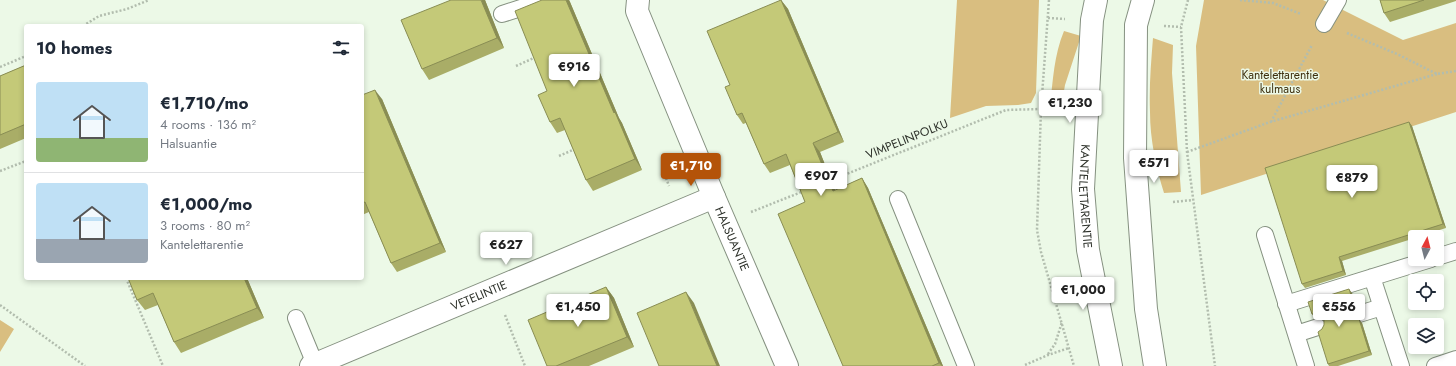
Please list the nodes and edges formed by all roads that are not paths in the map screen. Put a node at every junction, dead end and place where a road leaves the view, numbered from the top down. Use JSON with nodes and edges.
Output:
{"nodes":[{"id":1,"x":546,"y":0,"type":"edge"},
{"id":2,"x":638,"y":0,"type":"edge"},
{"id":3,"x":1096,"y":0,"type":"edge"},
{"id":4,"x":1143,"y":0,"type":"edge"},
{"id":5,"x":1338,"y":0,"type":"edge"},
{"id":6,"x":502,"y":14,"type":"dead end"},
{"id":7,"x":1324,"y":24,"type":"road end"},
{"id":8,"x":714,"y":197,"type":"junction"},
{"id":9,"x":898,"y":199,"type":"dead end"},
{"id":10,"x":1264,"y":235,"type":"dead end"},
{"id":11,"x":1456,"y":251,"type":"edge"},
{"id":12,"x":1444,"y":255,"type":"edge"},
{"id":13,"x":1408,"y":266,"type":"edge"},
{"id":14,"x":1372,"y":277,"type":"junction"},
{"id":15,"x":1286,"y":304,"type":"junction"},
{"id":16,"x":1382,"y":306,"type":"junction"},
{"id":17,"x":1359,"y":314,"type":"dead end"},
{"id":18,"x":296,"y":318,"type":"dead end"},
{"id":19,"x":1318,"y":327,"type":"dead end"},
{"id":20,"x":1296,"y":334,"type":"junction"},
{"id":21,"x":1456,"y":359,"type":"edge"},
{"id":22,"x":313,"y":365,"type":"edge"},
{"id":23,"x":787,"y":366,"type":"edge"},
{"id":24,"x":966,"y":366,"type":"edge"},
{"id":25,"x":1111,"y":366,"type":"edge"},
{"id":26,"x":1155,"y":366,"type":"edge"},
{"id":27,"x":1306,"y":366,"type":"edge"},
{"id":28,"x":1401,"y":366,"type":"edge"},
{"id":29,"x":1434,"y":366,"type":"edge"}],
"edges":[{"from":1,"to":6,"type":"lane"},
{"from":2,"to":8,"type":"street","name":"HALSUANTIE"},
{"from":3,"to":25,"type":"street","name":"KANTELETTARENTIE"},
{"from":4,"to":26,"type":"street"},
{"from":5,"to":7,"type":"lane"},
{"from":8,"to":22,"type":"street","name":"VETELINTIE"},
{"from":8,"to":23,"type":"street","name":"HALSUANTIE"},
{"from":9,"to":24,"type":"lane"},
{"from":10,"to":15,"type":"lane"},
{"from":11,"to":12,"type":"lane"},
{"from":13,"to":14,"type":"lane"},
{"from":14,"to":15,"type":"lane"},
{"from":14,"to":16,"type":"lane"},
{"from":15,"to":20,"type":"lane"},
{"from":16,"to":17,"type":"lane"},
{"from":16,"to":28,"type":"lane"},
{"from":18,"to":22,"type":"lane"},
{"from":19,"to":20,"type":"lane"},
{"from":20,"to":27,"type":"lane"},
{"from":21,"to":29,"type":"lane"}]}
